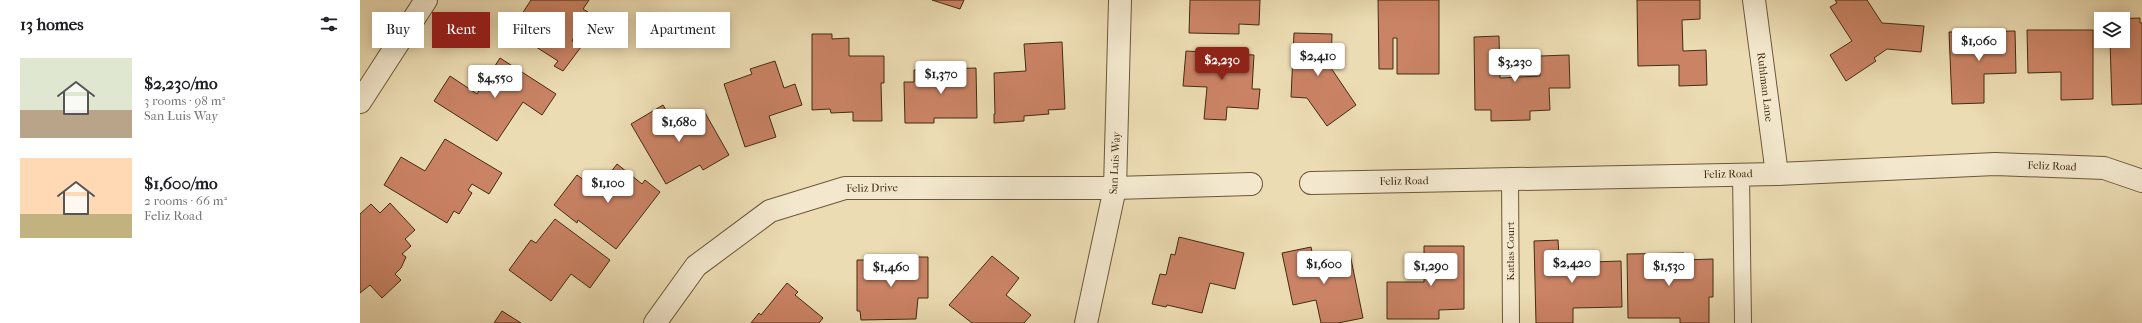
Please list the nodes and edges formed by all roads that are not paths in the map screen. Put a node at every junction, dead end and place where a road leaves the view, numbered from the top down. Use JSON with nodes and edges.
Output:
{"nodes":[{"id":1,"x":426,"y":0,"type":"edge"},
{"id":2,"x":1120,"y":0,"type":"edge"},
{"id":3,"x":1754,"y":0,"type":"edge"},
{"id":4,"x":360,"y":102,"type":"edge"},
{"id":5,"x":1741,"y":174,"type":"junction"},
{"id":6,"x":1777,"y":174,"type":"junction"},
{"id":7,"x":1510,"y":179,"type":"junction"},
{"id":8,"x":2142,"y":181,"type":"edge"},
{"id":9,"x":1311,"y":183,"type":"dead end"},
{"id":10,"x":1251,"y":184,"type":"dead end"},
{"id":11,"x":1116,"y":188,"type":"junction"},
{"id":12,"x":656,"y":323,"type":"edge"},
{"id":13,"x":1086,"y":323,"type":"edge"},
{"id":14,"x":1511,"y":323,"type":"edge"},
{"id":15,"x":1743,"y":323,"type":"edge"}],
"edges":[{"from":1,"to":4,"type":"street"},
{"from":2,"to":11,"type":"street","name":"San Luis Way"},
{"from":3,"to":6,"type":"street","name":"Ruhlman Lane"},
{"from":5,"to":6,"type":"street","name":"Feliz Road"},
{"from":5,"to":7,"type":"street","name":"Feliz Road"},
{"from":5,"to":15,"type":"lane"},
{"from":6,"to":8,"type":"street","name":"Feliz Road"},
{"from":7,"to":9,"type":"street","name":"Feliz Road"},
{"from":7,"to":14,"type":"lane","name":"Katlas Court"},
{"from":10,"to":11,"type":"street"},
{"from":11,"to":12,"type":"street","name":"Feliz Drive"},
{"from":11,"to":13,"type":"street","name":"San Luis Way"}]}
